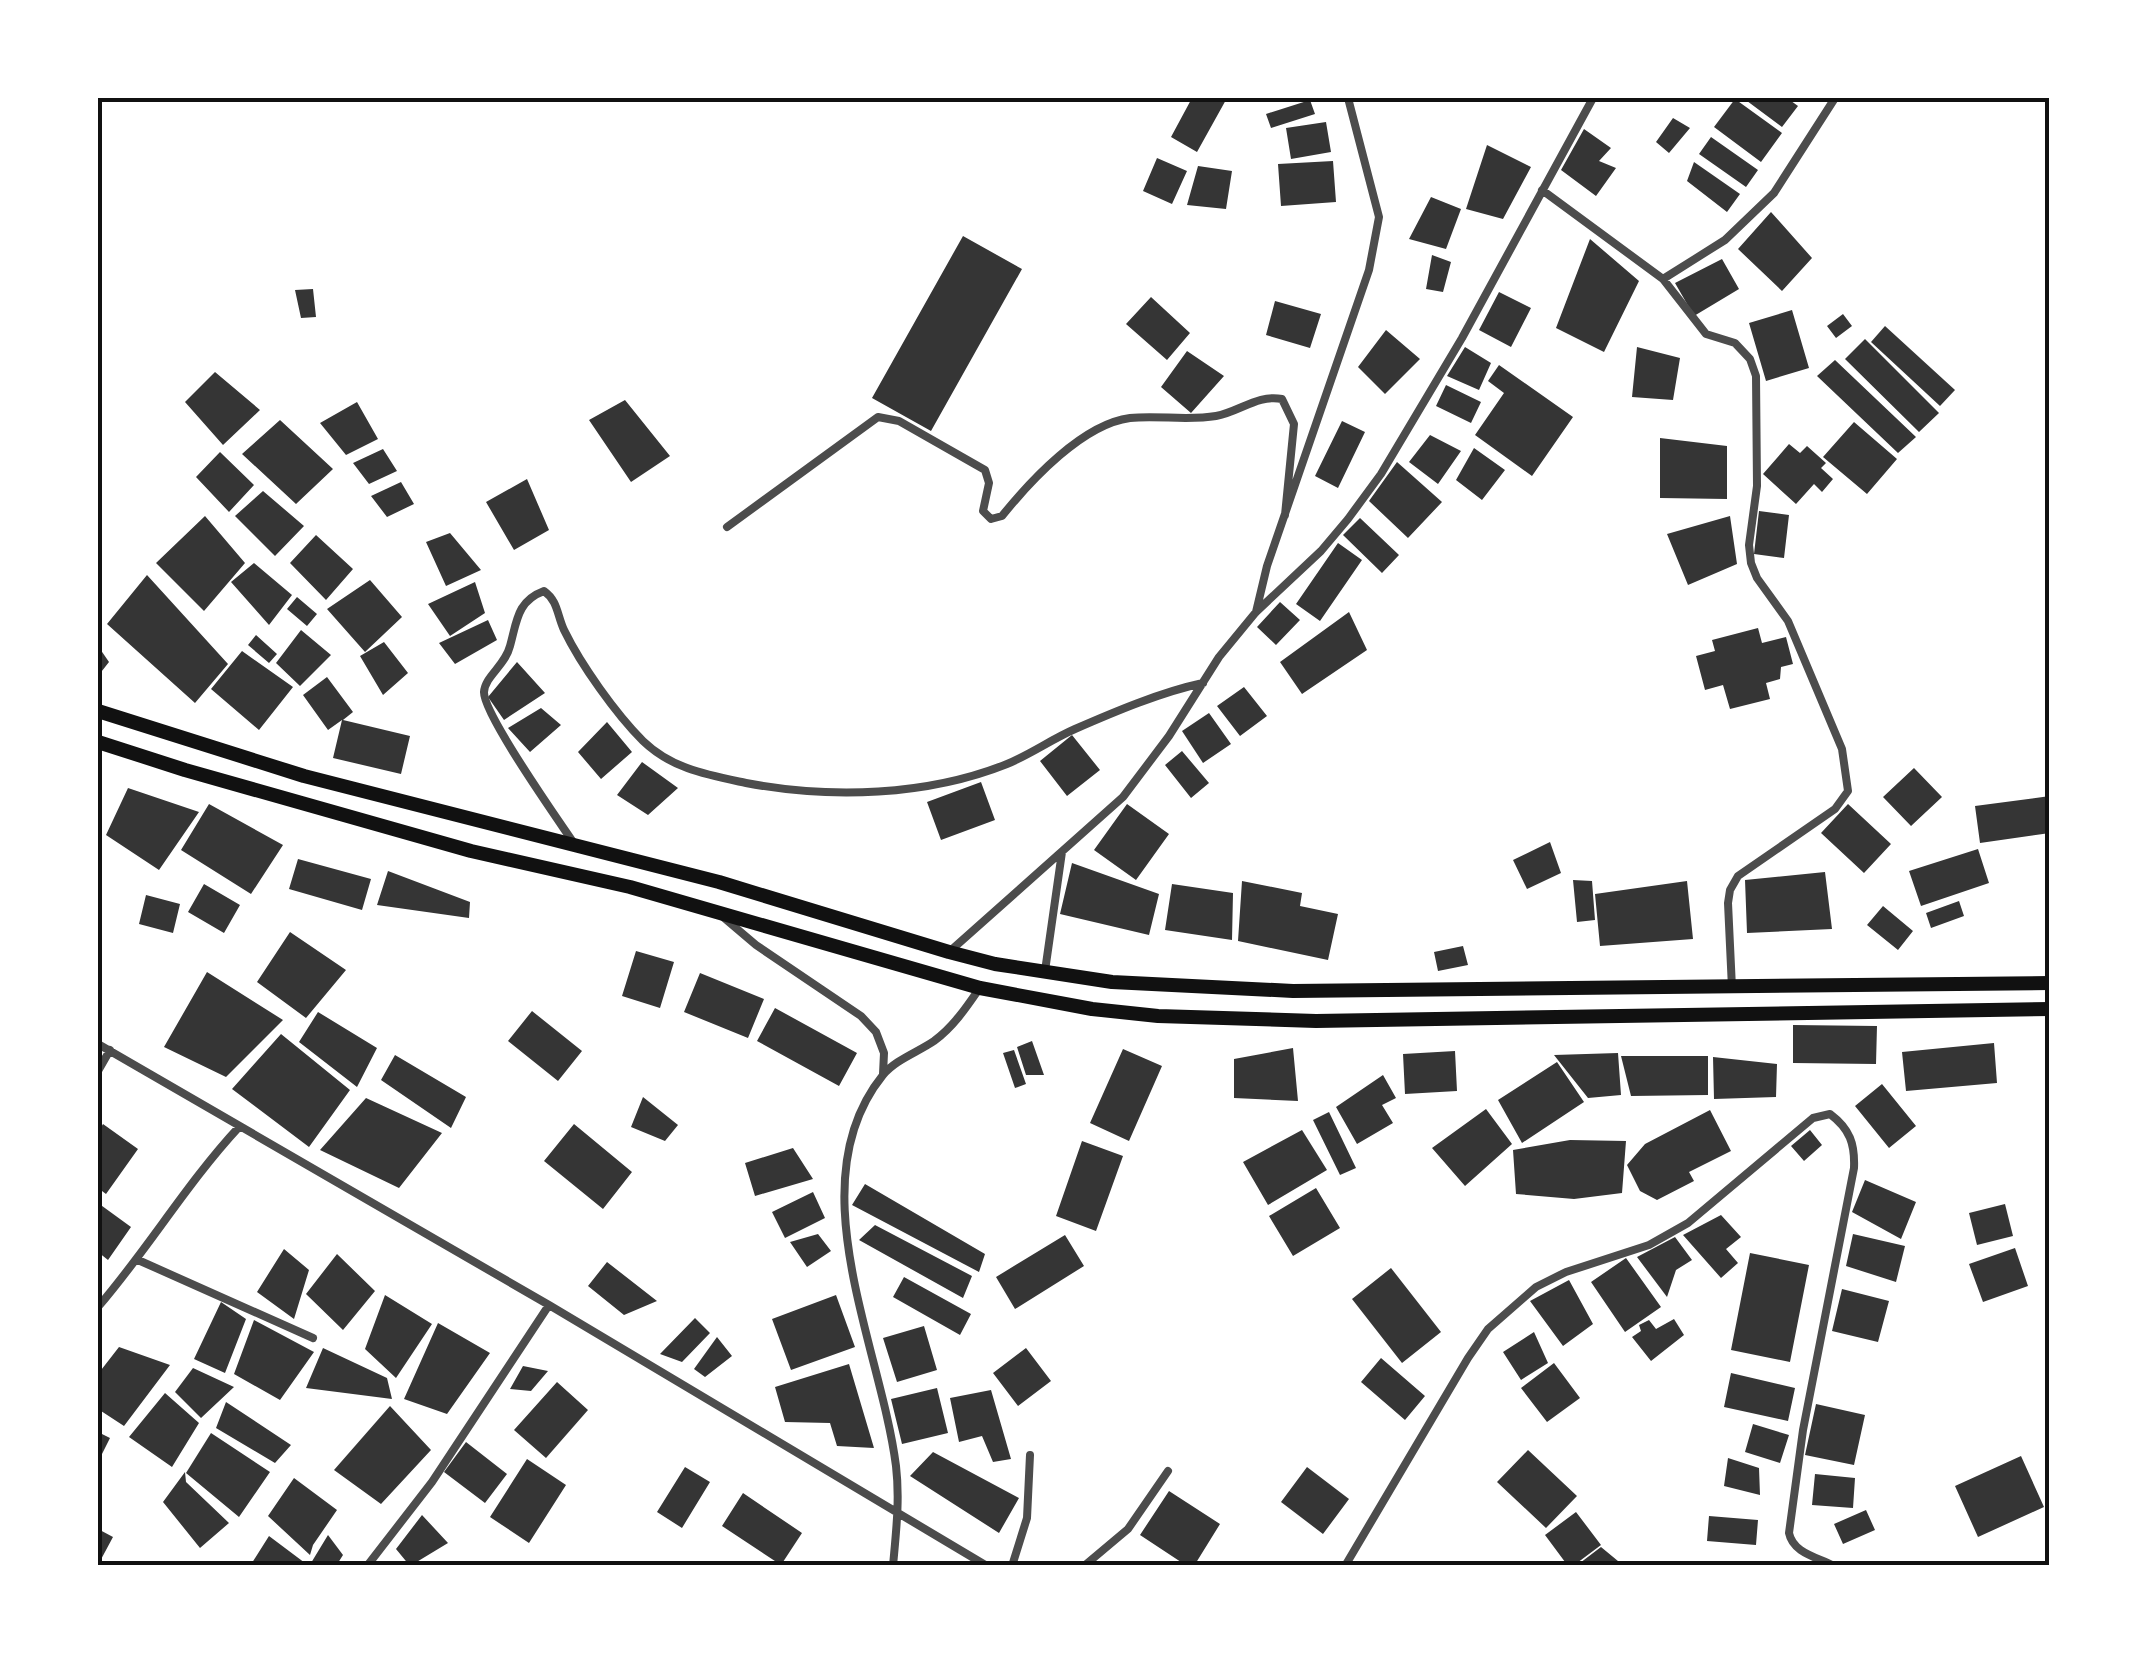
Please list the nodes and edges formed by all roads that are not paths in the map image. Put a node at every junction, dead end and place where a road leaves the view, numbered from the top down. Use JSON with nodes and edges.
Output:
{"nodes":[{"id":1,"x":1348,"y":98,"type":"edge"},
{"id":2,"x":1593,"y":98,"type":"edge"},
{"id":3,"x":1835,"y":98,"type":"edge"},
{"id":4,"x":1542,"y":190,"type":"junction"},
{"id":5,"x":1663,"y":280,"type":"junction"},
{"id":6,"x":1284,"y":515,"type":"junction"},
{"id":7,"x":726,"y":527,"type":"dead end"},
{"id":8,"x":1256,"y":612,"type":"junction"},
{"id":9,"x":1203,"y":682,"type":"junction"},
{"id":10,"x":98,"y":711,"type":"edge"},
{"id":11,"x":146,"y":726,"type":"junction"},
{"id":12,"x":98,"y":742,"type":"edge"},
{"id":13,"x":144,"y":756,"type":"junction"},
{"id":14,"x":369,"y":793,"type":"junction"},
{"id":15,"x":367,"y":822,"type":"junction"},
{"id":16,"x":575,"y":844,"type":"junction"},
{"id":17,"x":1062,"y":852,"type":"junction"},
{"id":18,"x":720,"y":914,"type":"junction"},
{"id":19,"x":949,"y":952,"type":"junction"},
{"id":20,"x":1045,"y":972,"type":"junction"},
{"id":21,"x":2050,"y":983,"type":"edge"},
{"id":22,"x":980,"y":988,"type":"junction"},
{"id":23,"x":1732,"y":988,"type":"junction"},
{"id":24,"x":2050,"y":1010,"type":"edge"},
{"id":25,"x":98,"y":1044,"type":"edge"},
{"id":26,"x":110,"y":1050,"type":"junction"},
{"id":27,"x":98,"y":1071,"type":"edge"},
{"id":28,"x":883,"y":1074,"type":"junction"},
{"id":29,"x":239,"y":1126,"type":"junction"},
{"id":30,"x":138,"y":1260,"type":"junction"},
{"id":31,"x":549,"y":1304,"type":"junction"},
{"id":32,"x":98,"y":1307,"type":"edge"},
{"id":33,"x":313,"y":1338,"type":"dead end"},
{"id":34,"x":1030,"y":1455,"type":"dead end"},
{"id":35,"x":1168,"y":1471,"type":"dead end"},
{"id":36,"x":898,"y":1510,"type":"junction"},
{"id":37,"x":367,"y":1566,"type":"edge"},
{"id":38,"x":893,"y":1566,"type":"edge"},
{"id":39,"x":986,"y":1566,"type":"edge"},
{"id":40,"x":1012,"y":1566,"type":"edge"},
{"id":41,"x":1084,"y":1566,"type":"edge"},
{"id":42,"x":1344,"y":1566,"type":"edge"},
{"id":43,"x":1834,"y":1566,"type":"edge"}],
"edges":[{"from":1,"to":6,"type":"street"},
{"from":2,"to":4,"type":"street"},
{"from":3,"to":5,"type":"street"},
{"from":4,"to":5,"type":"street"},
{"from":4,"to":8,"type":"street"},
{"from":5,"to":23,"type":"street"},
{"from":6,"to":7,"type":"street"},
{"from":6,"to":8,"type":"street"},
{"from":8,"to":9,"type":"street"},
{"from":9,"to":16,"type":"street"},
{"from":9,"to":17,"type":"street"},
{"from":10,"to":11,"type":"highway"},
{"from":11,"to":13,"type":"highway"},
{"from":11,"to":14,"type":"highway"},
{"from":12,"to":13,"type":"highway"},
{"from":13,"to":15,"type":"highway"},
{"from":14,"to":15,"type":"highway"},
{"from":14,"to":16,"type":"highway"},
{"from":15,"to":18,"type":"highway"},
{"from":16,"to":19,"type":"highway"},
{"from":17,"to":19,"type":"street"},
{"from":17,"to":20,"type":"street"},
{"from":18,"to":22,"type":"highway"},
{"from":18,"to":28,"type":"street"},
{"from":19,"to":20,"type":"highway"},
{"from":20,"to":23,"type":"highway"},
{"from":21,"to":23,"type":"highway"},
{"from":22,"to":24,"type":"highway"},
{"from":22,"to":28,"type":"street"},
{"from":25,"to":26,"type":"street"},
{"from":26,"to":27,"type":"street"},
{"from":26,"to":29,"type":"street"},
{"from":28,"to":36,"type":"street"},
{"from":29,"to":30,"type":"street"},
{"from":29,"to":31,"type":"street"},
{"from":30,"to":32,"type":"street"},
{"from":30,"to":33,"type":"street"},
{"from":31,"to":36,"type":"street"},
{"from":31,"to":37,"type":"street"},
{"from":34,"to":40,"type":"street"},
{"from":35,"to":41,"type":"street"},
{"from":36,"to":38,"type":"street"},
{"from":36,"to":39,"type":"street"},
{"from":42,"to":43,"type":"street"}]}
